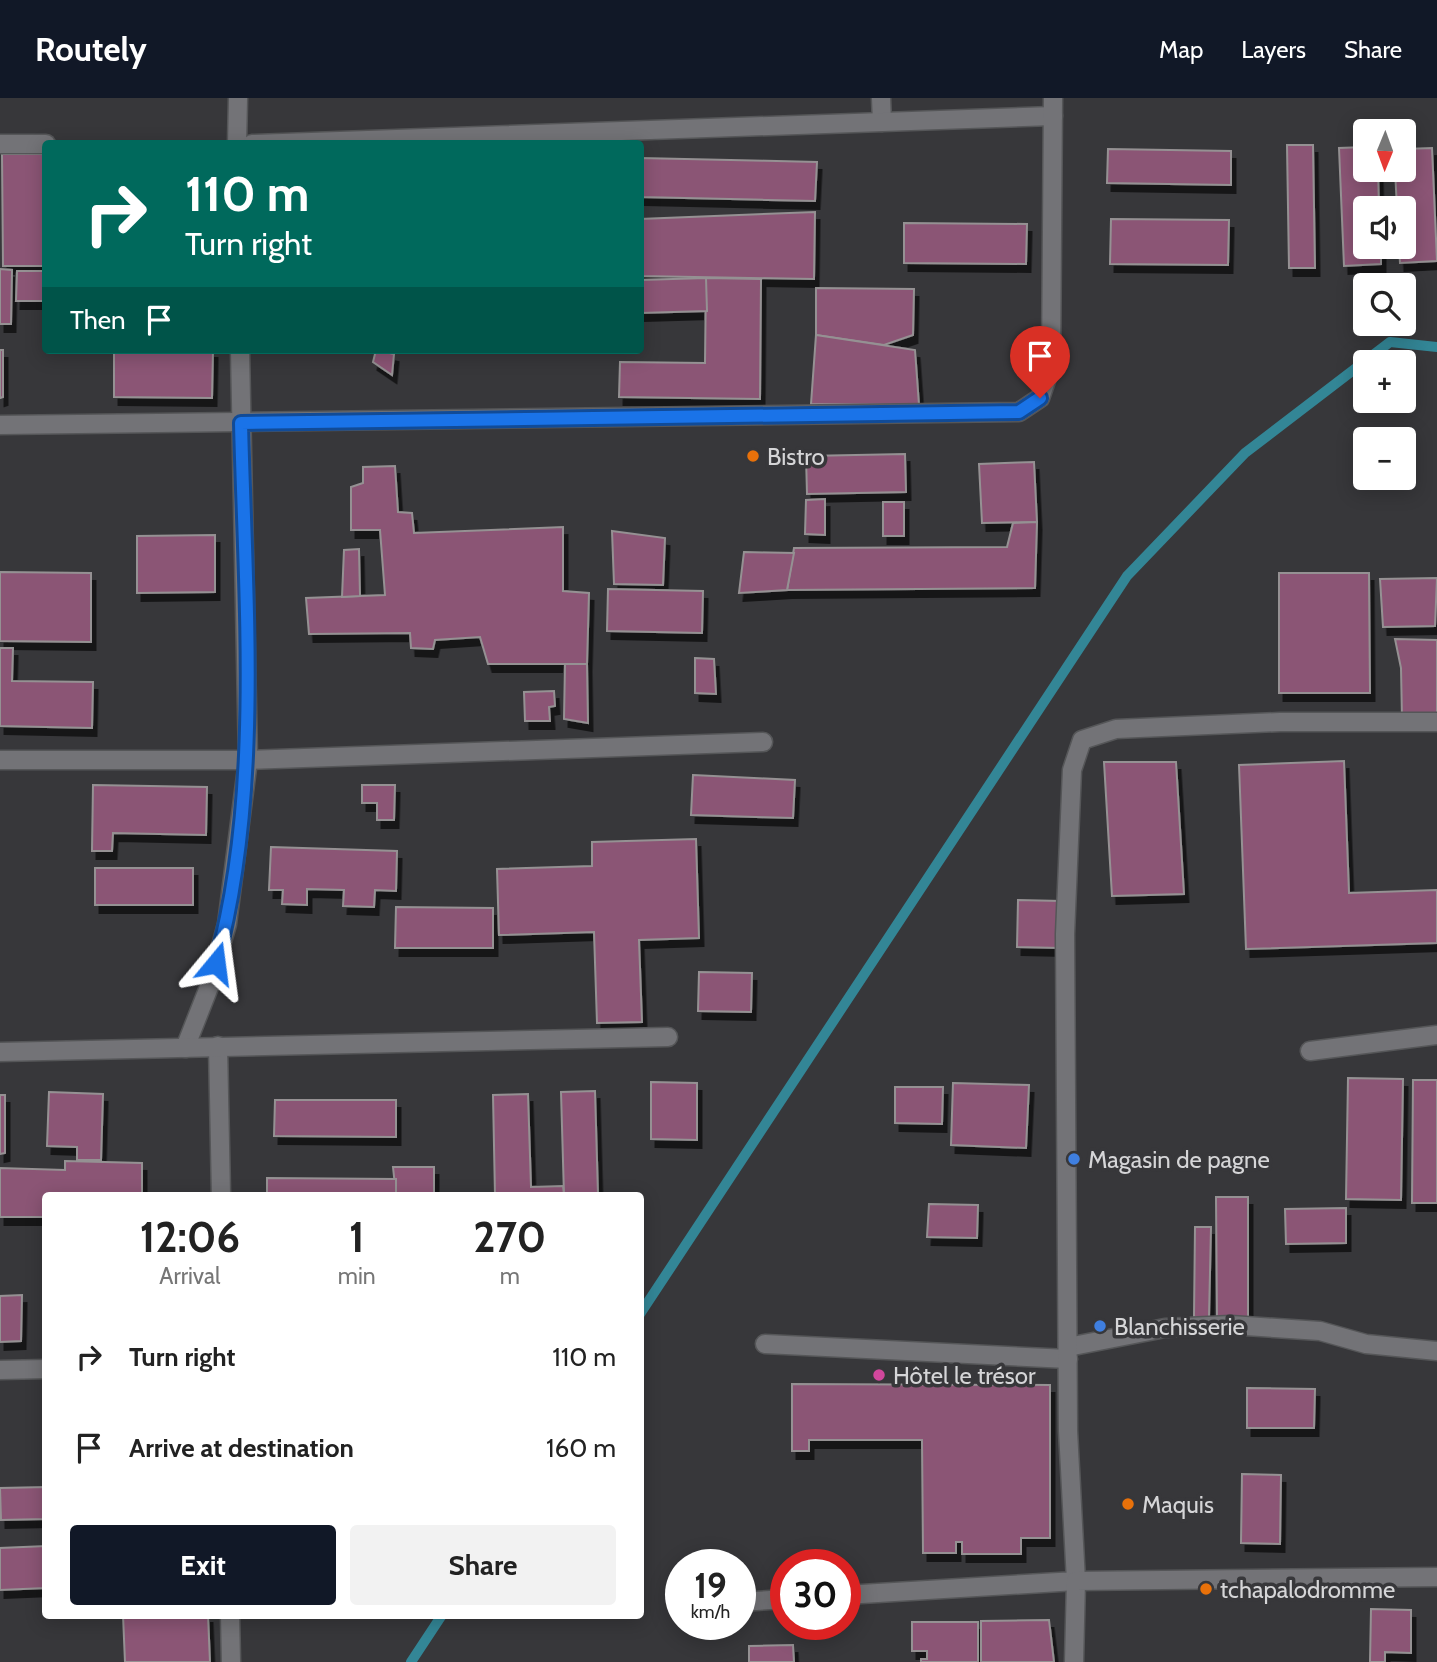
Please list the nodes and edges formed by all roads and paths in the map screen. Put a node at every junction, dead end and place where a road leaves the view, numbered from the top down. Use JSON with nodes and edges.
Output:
{"nodes":[{"id":1,"x":238,"y":98,"type":"edge"},
{"id":2,"x":881,"y":98,"type":"edge"},
{"id":3,"x":1053,"y":107,"type":"edge"},
{"id":4,"x":882,"y":122,"type":"junction"},
{"id":5,"x":237,"y":140,"type":"edge"},
{"id":6,"x":367,"y":140,"type":"edge"},
{"id":7,"x":0,"y":144,"type":"edge"},
{"id":8,"x":42,"y":144,"type":"edge"},
{"id":9,"x":240,"y":354,"type":"edge"},
{"id":10,"x":241,"y":423,"type":"junction"},
{"id":11,"x":0,"y":425,"type":"edge"},
{"id":12,"x":1437,"y":722,"type":"edge"},
{"id":13,"x":763,"y":742,"type":"dead end"},
{"id":14,"x":0,"y":760,"type":"edge"},
{"id":15,"x":248,"y":760,"type":"junction"},
{"id":16,"x":1437,"y":1035,"type":"edge"},
{"id":17,"x":668,"y":1037,"type":"dead end"},
{"id":18,"x":218,"y":1046,"type":"junction"},
{"id":19,"x":185,"y":1048,"type":"junction"},
{"id":20,"x":1310,"y":1051,"type":"dead end"},
{"id":21,"x":0,"y":1052,"type":"edge"},
{"id":22,"x":221,"y":1192,"type":"edge"},
{"id":23,"x":765,"y":1343,"type":"dead end"},
{"id":24,"x":1437,"y":1351,"type":"edge"},
{"id":25,"x":1068,"y":1353,"type":"junction"},
{"id":26,"x":42,"y":1369,"type":"edge"},
{"id":27,"x":0,"y":1370,"type":"edge"},
{"id":28,"x":1437,"y":1577,"type":"edge"},
{"id":29,"x":1076,"y":1581,"type":"junction"},
{"id":30,"x":861,"y":1594,"type":"edge"},
{"id":31,"x":230,"y":1619,"type":"edge"},
{"id":32,"x":231,"y":1662,"type":"edge"},
{"id":33,"x":1074,"y":1662,"type":"edge"}],
"edges":[{"from":1,"to":5,"type":"street"},
{"from":2,"to":4,"type":"street"},
{"from":3,"to":4,"type":"street"},
{"from":3,"to":10,"type":"street"},
{"from":4,"to":6,"type":"street"},
{"from":7,"to":8,"type":"street"},
{"from":9,"to":10,"type":"street"},
{"from":10,"to":11,"type":"street"},
{"from":10,"to":15,"type":"street"},
{"from":12,"to":25,"type":"street"},
{"from":13,"to":15,"type":"street"},
{"from":14,"to":15,"type":"street"},
{"from":15,"to":19,"type":"street"},
{"from":16,"to":20,"type":"street"},
{"from":17,"to":18,"type":"street"},
{"from":18,"to":19,"type":"street"},
{"from":18,"to":22,"type":"street"},
{"from":19,"to":21,"type":"street"},
{"from":23,"to":25,"type":"street"},
{"from":24,"to":25,"type":"street"},
{"from":25,"to":29,"type":"street"},
{"from":26,"to":27,"type":"street"},
{"from":28,"to":29,"type":"street"},
{"from":29,"to":30,"type":"street"},
{"from":29,"to":33,"type":"street"},
{"from":31,"to":32,"type":"street"}]}
